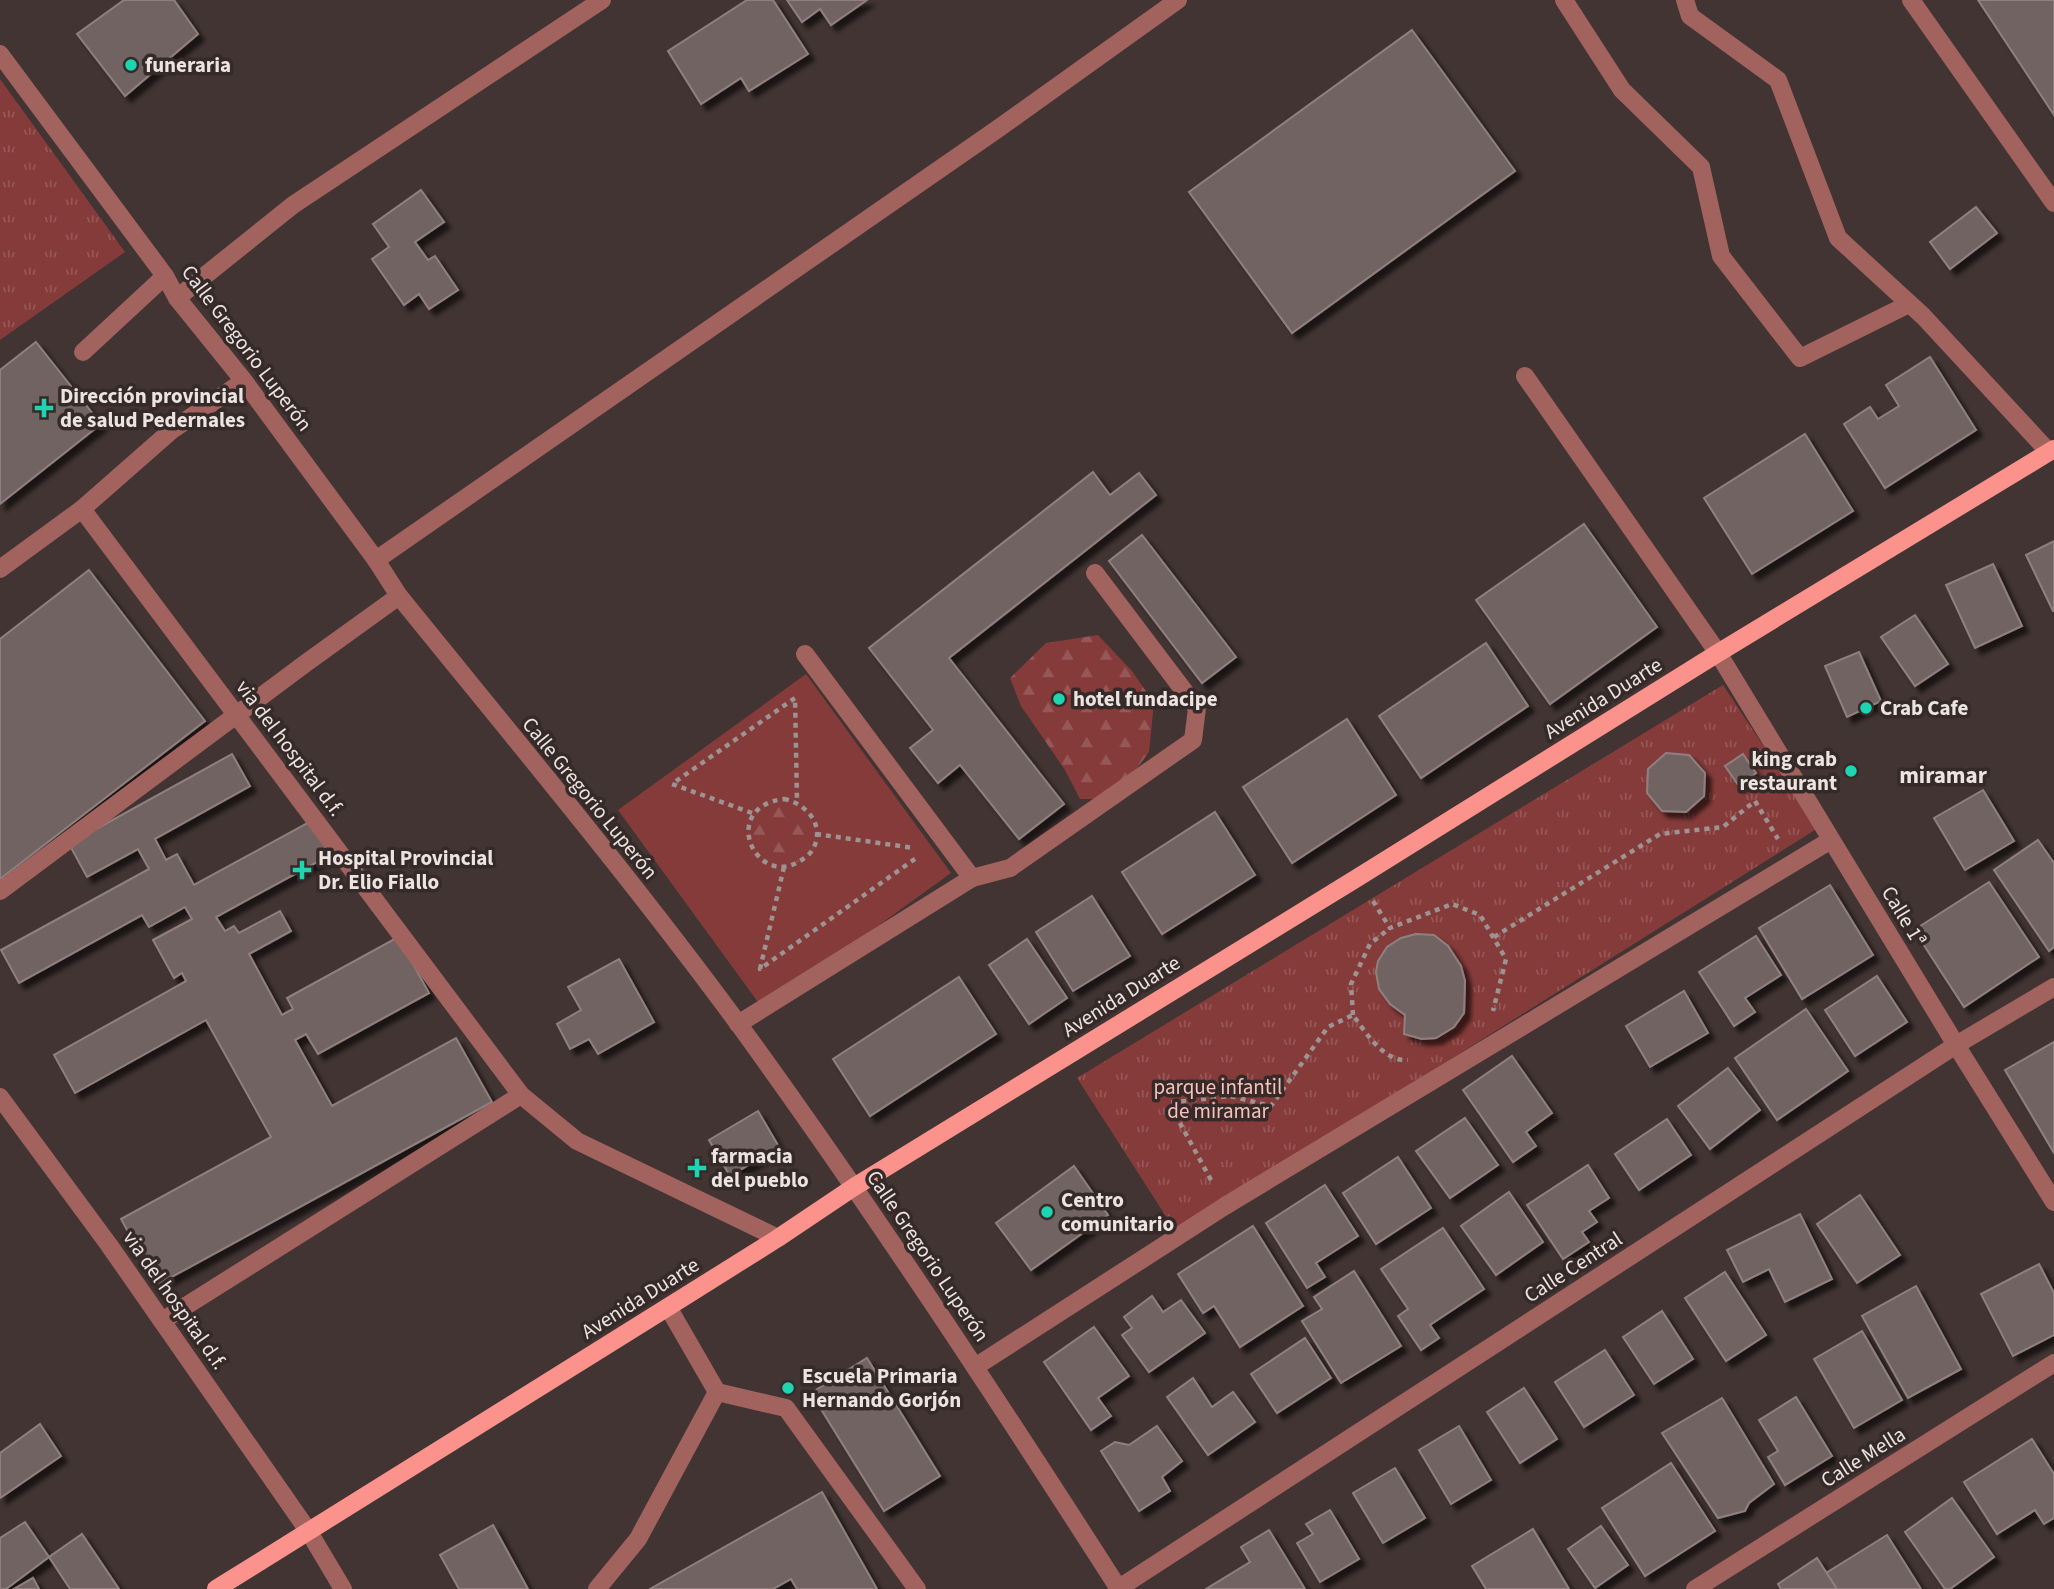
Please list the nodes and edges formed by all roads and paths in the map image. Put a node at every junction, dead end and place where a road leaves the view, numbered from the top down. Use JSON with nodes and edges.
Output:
{"nodes":[{"id":1,"x":601,"y":0,"type":"edge"},
{"id":2,"x":1178,"y":0,"type":"edge"},
{"id":3,"x":1564,"y":0,"type":"edge"},
{"id":4,"x":1685,"y":0,"type":"edge"},
{"id":5,"x":1911,"y":0,"type":"edge"},
{"id":6,"x":0,"y":54,"type":"edge"},
{"id":7,"x":2054,"y":203,"type":"edge"},
{"id":8,"x":165,"y":276,"type":"junction"},
{"id":9,"x":177,"y":298,"type":"junction"},
{"id":10,"x":1909,"y":304,"type":"junction"},
{"id":11,"x":83,"y":352,"type":"dead end"},
{"id":12,"x":1525,"y":376,"type":"dead end"},
{"id":13,"x":244,"y":381,"type":"junction"},
{"id":14,"x":2051,"y":451,"type":"edge"},
{"id":15,"x":82,"y":509,"type":"junction"},
{"id":16,"x":376,"y":560,"type":"junction"},
{"id":17,"x":0,"y":569,"type":"edge"},
{"id":18,"x":1095,"y":573,"type":"dead end"},
{"id":19,"x":399,"y":596,"type":"junction"},
{"id":20,"x":1717,"y":653,"type":"junction"},
{"id":21,"x":805,"y":654,"type":"dead end"},
{"id":22,"x":237,"y":715,"type":"junction"},
{"id":23,"x":797,"y":802,"type":"junction"},
{"id":24,"x":752,"y":813,"type":"junction"},
{"id":25,"x":816,"y":834,"type":"junction"},
{"id":26,"x":1831,"y":840,"type":"junction"},
{"id":27,"x":1792,"y":862,"type":"junction"},
{"id":28,"x":784,"y":867,"type":"junction"},
{"id":29,"x":972,"y":878,"type":"junction"},
{"id":30,"x":1357,"y":878,"type":"junction"},
{"id":31,"x":0,"y":891,"type":"edge"},
{"id":32,"x":1390,"y":928,"type":"junction"},
{"id":33,"x":1494,"y":937,"type":"junction"},
{"id":34,"x":2054,"y":987,"type":"edge"},
{"id":35,"x":1492,"y":1012,"type":"dead end"},
{"id":36,"x":1353,"y":1015,"type":"junction"},
{"id":37,"x":738,"y":1024,"type":"junction"},
{"id":38,"x":1956,"y":1045,"type":"junction"},
{"id":39,"x":1411,"y":1059,"type":"dead end"},
{"id":40,"x":522,"y":1095,"type":"junction"},
{"id":41,"x":0,"y":1097,"type":"edge"},
{"id":42,"x":854,"y":1187,"type":"junction"},
{"id":43,"x":2054,"y":1202,"type":"edge"},
{"id":44,"x":1225,"y":1206,"type":"junction"},
{"id":45,"x":778,"y":1238,"type":"junction"},
{"id":46,"x":668,"y":1307,"type":"junction"},
{"id":47,"x":162,"y":1321,"type":"junction"},
{"id":48,"x":2054,"y":1363,"type":"edge"},
{"id":49,"x":975,"y":1367,"type":"junction"},
{"id":50,"x":717,"y":1392,"type":"junction"},
{"id":51,"x":309,"y":1532,"type":"junction"},
{"id":52,"x":216,"y":1589,"type":"edge"},
{"id":53,"x":343,"y":1589,"type":"edge"},
{"id":54,"x":597,"y":1589,"type":"edge"},
{"id":55,"x":917,"y":1589,"type":"edge"},
{"id":56,"x":1119,"y":1589,"type":"edge"},
{"id":57,"x":1695,"y":1589,"type":"edge"}],
"edges":[{"from":1,"to":9,"type":"street"},
{"from":2,"to":16,"type":"street"},
{"from":3,"to":10,"type":"street"},
{"from":4,"to":10,"type":"street"},
{"from":5,"to":7,"type":"street"},
{"from":6,"to":8,"type":"street","name":"Calle Gregorio Luperón"},
{"from":8,"to":9,"type":"street","name":"Calle Gregorio Luperón"},
{"from":8,"to":11,"type":"street"},
{"from":9,"to":13,"type":"street","name":"Calle Gregorio Luperón"},
{"from":10,"to":14,"type":"street"},
{"from":12,"to":20,"type":"street","name":"Calle 1ª"},
{"from":13,"to":15,"type":"street"},
{"from":13,"to":16,"type":"street","name":"Calle Gregorio Luperón"},
{"from":14,"to":20,"type":"main road","name":"Avenida Duarte"},
{"from":15,"to":17,"type":"street"},
{"from":15,"to":22,"type":"street","name":"via del hospital d.f."},
{"from":16,"to":19,"type":"street","name":"Calle Gregorio Luperón"},
{"from":18,"to":29,"type":"street"},
{"from":19,"to":22,"type":"street"},
{"from":19,"to":37,"type":"street","name":"Calle Gregorio Luperón"},
{"from":20,"to":26,"type":"street","name":"Calle 1ª"},
{"from":20,"to":30,"type":"main road","name":"Avenida Duarte"},
{"from":21,"to":29,"type":"street"},
{"from":22,"to":31,"type":"street"},
{"from":22,"to":40,"type":"street","name":"via del hospital d.f."},
{"from":23,"to":24,"type":"path"},
{"from":23,"to":24,"type":"path"},
{"from":23,"to":25,"type":"path"},
{"from":24,"to":28,"type":"path"},
{"from":25,"to":28,"type":"path"},
{"from":25,"to":28,"type":"path"},
{"from":26,"to":27,"type":"street"},
{"from":26,"to":38,"type":"street","name":"Calle 1ª"},
{"from":27,"to":33,"type":"path"},
{"from":27,"to":44,"type":"street"},
{"from":29,"to":37,"type":"street"},
{"from":30,"to":32,"type":"path"},
{"from":30,"to":42,"type":"main road","name":"Avenida Duarte"},
{"from":32,"to":33,"type":"path"},
{"from":32,"to":36,"type":"path"},
{"from":33,"to":35,"type":"path"},
{"from":34,"to":38,"type":"street","name":"Calle Central"},
{"from":36,"to":39,"type":"path"},
{"from":36,"to":44,"type":"path"},
{"from":37,"to":42,"type":"street","name":"Calle Gregorio Luperón"},
{"from":38,"to":43,"type":"street","name":"Calle 1ª"},
{"from":38,"to":56,"type":"street","name":"Calle Central"},
{"from":40,"to":45,"type":"street","name":"via del hospital d.f."},
{"from":40,"to":47,"type":"street"},
{"from":41,"to":47,"type":"street","name":"via del hospital d.f."},
{"from":42,"to":45,"type":"main road","name":"Avenida Duarte"},
{"from":42,"to":49,"type":"street","name":"Calle Gregorio Luperón"},
{"from":44,"to":49,"type":"street"},
{"from":45,"to":46,"type":"main road","name":"Avenida Duarte"},
{"from":46,"to":50,"type":"street"},
{"from":46,"to":51,"type":"main road","name":"Avenida Duarte"},
{"from":47,"to":51,"type":"street","name":"via del hospital d.f."},
{"from":48,"to":57,"type":"street","name":"Calle Mella"},
{"from":49,"to":56,"type":"street","name":"Calle Gregorio Luperón"},
{"from":50,"to":54,"type":"street"},
{"from":50,"to":55,"type":"street"},
{"from":51,"to":52,"type":"main road","name":"Avenida Duarte"},
{"from":51,"to":53,"type":"street","name":"via del hospital d.f."}]}
